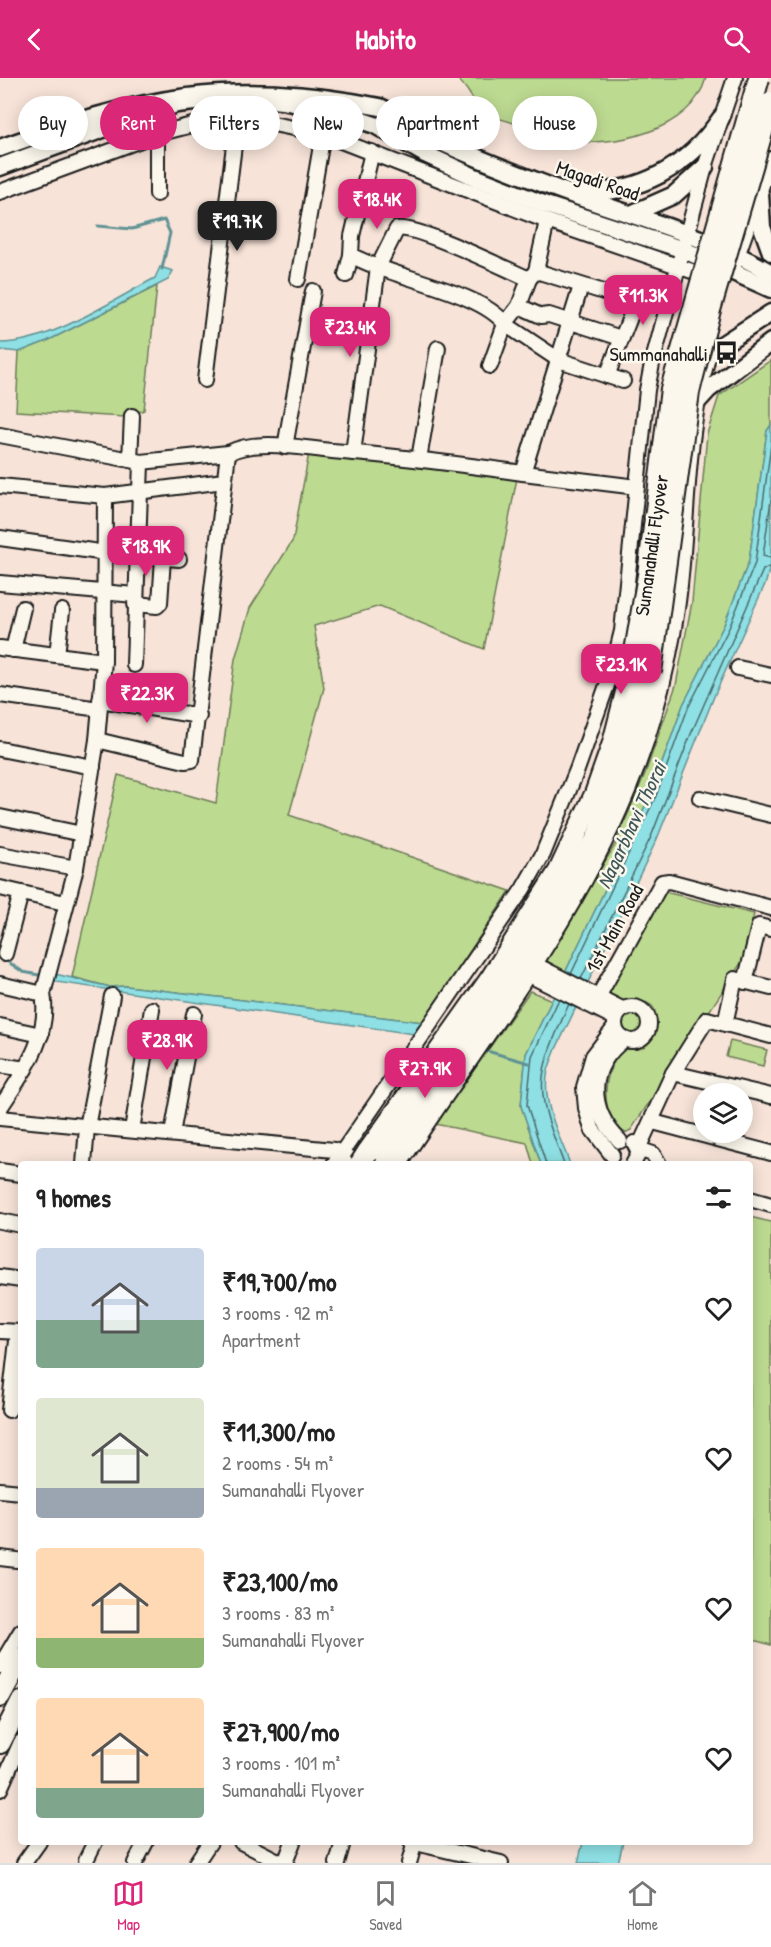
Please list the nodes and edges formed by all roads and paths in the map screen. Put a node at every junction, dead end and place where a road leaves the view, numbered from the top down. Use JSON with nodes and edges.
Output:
{"nodes":[{"id":1,"x":735,"y":78,"type":"edge"},
{"id":2,"x":759,"y":78,"type":"edge"},
{"id":3,"x":771,"y":102,"type":"edge"},
{"id":4,"x":721,"y":118,"type":"junction"},
{"id":5,"x":0,"y":148,"type":"edge"},
{"id":6,"x":364,"y":149,"type":"edge"},
{"id":7,"x":114,"y":150,"type":"edge"},
{"id":8,"x":157,"y":150,"type":"edge"},
{"id":9,"x":233,"y":150,"type":"edge"},
{"id":10,"x":320,"y":150,"type":"edge"},
{"id":11,"x":372,"y":152,"type":"junction"},
{"id":12,"x":771,"y":159,"type":"edge"},
{"id":13,"x":0,"y":167,"type":"edge"},
{"id":14,"x":705,"y":167,"type":"junction"},
{"id":15,"x":553,"y":188,"type":"junction"},
{"id":16,"x":699,"y":189,"type":"junction"},
{"id":17,"x":0,"y":192,"type":"edge"},
{"id":18,"x":157,"y":194,"type":"dead end"},
{"id":19,"x":757,"y":201,"type":"junction"},
{"id":20,"x":631,"y":214,"type":"junction"},
{"id":21,"x":547,"y":221,"type":"junction"},
{"id":22,"x":688,"y":232,"type":"junction"},
{"id":23,"x":771,"y":252,"type":"edge"},
{"id":24,"x":738,"y":254,"type":"junction"},
{"id":25,"x":351,"y":255,"type":"junction"},
{"id":26,"x":682,"y":258,"type":"junction"},
{"id":27,"x":378,"y":267,"type":"junction"},
{"id":28,"x":771,"y":273,"type":"edge"},
{"id":29,"x":346,"y":275,"type":"dead end"},
{"id":30,"x":532,"y":275,"type":"junction"},
{"id":31,"x":730,"y":277,"type":"junction"},
{"id":32,"x":298,"y":279,"type":"dead end"},
{"id":33,"x":581,"y":286,"type":"junction"},
{"id":34,"x":771,"y":289,"type":"edge"},
{"id":35,"x":312,"y":291,"type":"dead end"},
{"id":36,"x":519,"y":306,"type":"junction"},
{"id":37,"x":668,"y":307,"type":"junction"},
{"id":38,"x":771,"y":313,"type":"edge"},
{"id":39,"x":716,"y":321,"type":"junction"},
{"id":40,"x":572,"y":322,"type":"junction"},
{"id":41,"x":505,"y":324,"type":"junction"},
{"id":42,"x":621,"y":338,"type":"junction"},
{"id":43,"x":771,"y":342,"type":"edge"},
{"id":44,"x":438,"y":348,"type":"dead end"},
{"id":45,"x":709,"y":353,"type":"junction"},
{"id":46,"x":559,"y":360,"type":"junction"},
{"id":47,"x":490,"y":366,"type":"dead end"},
{"id":48,"x":607,"y":376,"type":"junction"},
{"id":49,"x":205,"y":380,"type":"dead end"},
{"id":50,"x":623,"y":381,"type":"dead end"},
{"id":51,"x":698,"y":402,"type":"junction"},
{"id":52,"x":132,"y":416,"type":"dead end"},
{"id":53,"x":0,"y":435,"type":"edge"},
{"id":54,"x":285,"y":447,"type":"junction"},
{"id":55,"x":228,"y":453,"type":"junction"},
{"id":56,"x":353,"y":453,"type":"junction"},
{"id":57,"x":419,"y":459,"type":"junction"},
{"id":58,"x":136,"y":461,"type":"junction"},
{"id":59,"x":523,"y":473,"type":"junction"},
{"id":60,"x":224,"y":481,"type":"junction"},
{"id":61,"x":0,"y":486,"type":"edge"},
{"id":62,"x":637,"y":487,"type":"junction"},
{"id":63,"x":139,"y":493,"type":"junction"},
{"id":64,"x":105,"y":496,"type":"junction"},
{"id":65,"x":0,"y":537,"type":"edge"},
{"id":66,"x":106,"y":553,"type":"junction"},
{"id":67,"x":138,"y":555,"type":"junction"},
{"id":68,"x":163,"y":558,"type":"junction"},
{"id":69,"x":179,"y":559,"type":"dead end"},
{"id":70,"x":0,"y":583,"type":"edge"},
{"id":71,"x":106,"y":592,"type":"junction"},
{"id":72,"x":135,"y":599,"type":"junction"},
{"id":73,"x":23,"y":608,"type":"dead end"},
{"id":74,"x":62,"y":611,"type":"dead end"},
{"id":75,"x":7,"y":649,"type":"edge"},
{"id":76,"x":57,"y":655,"type":"junction"},
{"id":77,"x":104,"y":661,"type":"junction"},
{"id":78,"x":134,"y":665,"type":"dead end"},
{"id":79,"x":738,"y":668,"type":"dead end"},
{"id":80,"x":642,"y":670,"type":"junction"},
{"id":81,"x":771,"y":675,"type":"edge"},
{"id":82,"x":0,"y":695,"type":"edge"},
{"id":83,"x":99,"y":704,"type":"junction"},
{"id":84,"x":199,"y":716,"type":"junction"},
{"id":85,"x":97,"y":740,"type":"junction"},
{"id":86,"x":0,"y":749,"type":"edge"},
{"id":87,"x":93,"y":766,"type":"junction"},
{"id":88,"x":700,"y":798,"type":"dead end"},
{"id":89,"x":771,"y":815,"type":"edge"},
{"id":90,"x":0,"y":817,"type":"edge"},
{"id":91,"x":82,"y":834,"type":"junction"},
{"id":92,"x":0,"y":854,"type":"edge"},
{"id":93,"x":76,"y":868,"type":"junction"},
{"id":94,"x":0,"y":888,"type":"edge"},
{"id":95,"x":21,"y":893,"type":"junction"},
{"id":96,"x":65,"y":903,"type":"junction"},
{"id":97,"x":771,"y":908,"type":"edge"},
{"id":98,"x":771,"y":929,"type":"edge"},
{"id":99,"x":5,"y":954,"type":"dead end"},
{"id":100,"x":536,"y":972,"type":"junction"},
{"id":101,"x":744,"y":982,"type":"junction"},
{"id":102,"x":0,"y":984,"type":"edge"},
{"id":103,"x":771,"y":988,"type":"edge"},
{"id":104,"x":43,"y":994,"type":"junction"},
{"id":105,"x":112,"y":996,"type":"dead end"},
{"id":106,"x":595,"y":1000,"type":"junction"},
{"id":107,"x":152,"y":1009,"type":"dead end"},
{"id":108,"x":194,"y":1014,"type":"dead end"},
{"id":109,"x":617,"y":1018,"type":"junction"},
{"id":110,"x":725,"y":1024,"type":"junction"},
{"id":111,"x":0,"y":1026,"type":"edge"},
{"id":112,"x":41,"y":1035,"type":"junction"},
{"id":113,"x":771,"y":1036,"type":"edge"},
{"id":114,"x":625,"y":1040,"type":"junction"},
{"id":115,"x":0,"y":1065,"type":"edge"},
{"id":116,"x":25,"y":1069,"type":"junction"},
{"id":117,"x":673,"y":1073,"type":"junction"},
{"id":118,"x":771,"y":1096,"type":"edge"},
{"id":119,"x":0,"y":1108,"type":"edge"},
{"id":120,"x":0,"y":1118,"type":"edge"},
{"id":121,"x":652,"y":1122,"type":"junction"},
{"id":122,"x":87,"y":1127,"type":"junction"},
{"id":123,"x":132,"y":1130,"type":"junction"},
{"id":124,"x":172,"y":1134,"type":"junction"},
{"id":125,"x":629,"y":1143,"type":"junction"},
{"id":126,"x":771,"y":1153,"type":"edge"},
{"id":127,"x":338,"y":1159,"type":"edge"},
{"id":128,"x":615,"y":1160,"type":"edge"},
{"id":129,"x":84,"y":1161,"type":"edge"},
{"id":130,"x":376,"y":1161,"type":"edge"},
{"id":131,"x":636,"y":1161,"type":"edge"},
{"id":132,"x":657,"y":1161,"type":"edge"},
{"id":133,"x":0,"y":1171,"type":"edge"},
{"id":134,"x":18,"y":1174,"type":"edge"},
{"id":135,"x":753,"y":1200,"type":"edge"},
{"id":136,"x":771,"y":1205,"type":"edge"},
{"id":137,"x":0,"y":1221,"type":"edge"},
{"id":138,"x":18,"y":1224,"type":"edge"},
{"id":139,"x":0,"y":1277,"type":"edge"},
{"id":140,"x":18,"y":1280,"type":"edge"},
{"id":141,"x":0,"y":1331,"type":"edge"},
{"id":142,"x":18,"y":1332,"type":"edge"},
{"id":143,"x":18,"y":1348,"type":"edge"},
{"id":144,"x":10,"y":1410,"type":"edge"},
{"id":145,"x":0,"y":1490,"type":"edge"},
{"id":146,"x":18,"y":1492,"type":"edge"},
{"id":147,"x":0,"y":1558,"type":"edge"},
{"id":148,"x":16,"y":1560,"type":"dead end"},
{"id":149,"x":18,"y":1635,"type":"edge"},
{"id":150,"x":18,"y":1663,"type":"edge"},
{"id":151,"x":0,"y":1666,"type":"edge"},
{"id":152,"x":0,"y":1696,"type":"edge"},
{"id":153,"x":18,"y":1725,"type":"edge"},
{"id":154,"x":15,"y":1748,"type":"edge"},
{"id":155,"x":0,"y":1789,"type":"edge"},
{"id":156,"x":37,"y":1845,"type":"edge"},
{"id":157,"x":94,"y":1845,"type":"edge"},
{"id":158,"x":144,"y":1845,"type":"edge"},
{"id":159,"x":208,"y":1845,"type":"edge"},
{"id":160,"x":247,"y":1845,"type":"edge"},
{"id":161,"x":292,"y":1845,"type":"edge"},
{"id":162,"x":343,"y":1845,"type":"edge"},
{"id":163,"x":413,"y":1845,"type":"edge"},
{"id":164,"x":426,"y":1845,"type":"edge"},
{"id":165,"x":86,"y":1860,"type":"dead end"},
{"id":166,"x":24,"y":1863,"type":"edge"},
{"id":167,"x":135,"y":1863,"type":"edge"},
{"id":168,"x":196,"y":1863,"type":"edge"},
{"id":169,"x":283,"y":1863,"type":"edge"},
{"id":170,"x":337,"y":1863,"type":"edge"},
{"id":171,"x":409,"y":1863,"type":"edge"},
{"id":172,"x":501,"y":1863,"type":"edge"}],
"edges":[{"from":1,"to":4,"type":"street"},
{"from":2,"to":80,"type":"highway","name":"Sumanahalli Flyover","bridge":true},
{"from":3,"to":80,"type":"highway","name":"Sumanahalli Flyover","bridge":true},
{"from":4,"to":14,"type":"street"},
{"from":4,"to":15,"type":"main road"},
{"from":5,"to":15,"type":"main road","name":"Magadi Road"},
{"from":6,"to":11,"type":"street","name":"Magadi Road"},
{"from":7,"to":17,"type":"street","name":"Magadi Road"},
{"from":8,"to":18,"type":"street"},
{"from":9,"to":49,"type":"street"},
{"from":10,"to":32,"type":"street"},
{"from":11,"to":21,"type":"street","name":"Magadi Road"},
{"from":11,"to":25,"type":"street"},
{"from":12,"to":19,"type":"street"},
{"from":13,"to":26,"type":"main road","name":"Magadi Road"},
{"from":14,"to":16,"type":"street"},
{"from":14,"to":20,"type":"main road"},
{"from":15,"to":20,"type":"main road","name":"Magadi Road"},
{"from":16,"to":19,"type":"street"},
{"from":16,"to":22,"type":"street"},
{"from":19,"to":23,"type":"main road"},
{"from":19,"to":24,"type":"street"},
{"from":20,"to":22,"type":"main road","name":"Magadi Road"},
{"from":21,"to":26,"type":"street","name":"Magadi Road"},
{"from":21,"to":30,"type":"street"},
{"from":22,"to":24,"type":"main road","name":"Magadi Road"},
{"from":22,"to":26,"type":"street"},
{"from":24,"to":28,"type":"main road","name":"Magadi Road"},
{"from":24,"to":31,"type":"street"},
{"from":25,"to":27,"type":"street"},
{"from":25,"to":29,"type":"street"},
{"from":26,"to":31,"type":"main road","name":"Magadi Road"},
{"from":26,"to":37,"type":"street"},
{"from":27,"to":30,"type":"street"},
{"from":27,"to":41,"type":"street"},
{"from":27,"to":56,"type":"street"},
{"from":30,"to":33,"type":"street"},
{"from":30,"to":36,"type":"street"},
{"from":31,"to":34,"type":"main road","name":"Magadi Road"},
{"from":31,"to":39,"type":"street"},
{"from":33,"to":40,"type":"street"},
{"from":33,"to":42,"type":"street"},
{"from":35,"to":54,"type":"street"},
{"from":36,"to":40,"type":"street"},
{"from":36,"to":41,"type":"street"},
{"from":37,"to":39,"type":"street"},
{"from":37,"to":62,"type":"street"},
{"from":38,"to":45,"type":"main road"},
{"from":39,"to":45,"type":"street"},
{"from":40,"to":42,"type":"street"},
{"from":40,"to":46,"type":"street"},
{"from":41,"to":46,"type":"street"},
{"from":41,"to":47,"type":"street"},
{"from":42,"to":48,"type":"street"},
{"from":43,"to":51,"type":"main road"},
{"from":44,"to":57,"type":"street"},
{"from":45,"to":51,"type":"street"},
{"from":46,"to":48,"type":"street"},
{"from":46,"to":59,"type":"street"},
{"from":48,"to":50,"type":"street"},
{"from":51,"to":100,"type":"street"},
{"from":52,"to":58,"type":"street"},
{"from":53,"to":58,"type":"street"},
{"from":54,"to":55,"type":"street"},
{"from":54,"to":56,"type":"street"},
{"from":55,"to":58,"type":"street"},
{"from":55,"to":60,"type":"street"},
{"from":56,"to":57,"type":"street"},
{"from":57,"to":59,"type":"street"},
{"from":58,"to":63,"type":"street"},
{"from":59,"to":62,"type":"street"},
{"from":60,"to":63,"type":"street"},
{"from":60,"to":84,"type":"street"},
{"from":61,"to":64,"type":"street"},
{"from":62,"to":127,"type":"street"},
{"from":63,"to":64,"type":"street"},
{"from":63,"to":67,"type":"street"},
{"from":64,"to":66,"type":"street"},
{"from":65,"to":66,"type":"street"},
{"from":66,"to":67,"type":"street"},
{"from":66,"to":71,"type":"street"},
{"from":67,"to":68,"type":"street"},
{"from":67,"to":72,"type":"street"},
{"from":68,"to":69,"type":"street"},
{"from":68,"to":72,"type":"street"},
{"from":70,"to":71,"type":"street"},
{"from":71,"to":72,"type":"street"},
{"from":71,"to":77,"type":"street"},
{"from":72,"to":78,"type":"street"},
{"from":73,"to":75,"type":"street"},
{"from":74,"to":76,"type":"street"},
{"from":75,"to":76,"type":"street"},
{"from":76,"to":77,"type":"street"},
{"from":77,"to":83,"type":"street"},
{"from":79,"to":81,"type":"street"},
{"from":80,"to":130,"type":"highway","name":"Sumanahalli Flyover"},
{"from":82,"to":83,"type":"street"},
{"from":83,"to":84,"type":"street"},
{"from":83,"to":85,"type":"street"},
{"from":84,"to":85,"type":"street"},
{"from":85,"to":87,"type":"street"},
{"from":86,"to":87,"type":"street"},
{"from":87,"to":91,"type":"street"},
{"from":88,"to":89,"type":"street"},
{"from":90,"to":91,"type":"street"},
{"from":91,"to":93,"type":"street"},
{"from":92,"to":93,"type":"street"},
{"from":93,"to":96,"type":"street"},
{"from":94,"to":95,"type":"street"},
{"from":95,"to":96,"type":"street"},
{"from":95,"to":99,"type":"street"},
{"from":96,"to":104,"type":"street"},
{"from":97,"to":106,"type":"street","name":"1st Main Road"},
{"from":98,"to":101,"type":"street"},
{"from":100,"to":106,"type":"street"},
{"from":100,"to":130,"type":"street"},
{"from":101,"to":103,"type":"street"},
{"from":101,"to":110,"type":"street"},
{"from":102,"to":104,"type":"street"},
{"from":104,"to":112,"type":"street"},
{"from":105,"to":122,"type":"street"},
{"from":106,"to":109,"type":"street"},
{"from":107,"to":123,"type":"street"},
{"from":108,"to":124,"type":"street"},
{"from":109,"to":114,"type":"street"},
{"from":109,"to":114,"type":"street"},
{"from":109,"to":128,"type":"street"},
{"from":110,"to":113,"type":"street"},
{"from":110,"to":117,"type":"street"},
{"from":111,"to":112,"type":"street"},
{"from":112,"to":116,"type":"street"},
{"from":114,"to":125,"type":"street"},
{"from":115,"to":116,"type":"street"},
{"from":116,"to":119,"type":"street"},
{"from":117,"to":118,"type":"street"},
{"from":117,"to":121,"type":"street"},
{"from":120,"to":122,"type":"street"},
{"from":121,"to":125,"type":"street"},
{"from":121,"to":126,"type":"street"},
{"from":122,"to":123,"type":"street"},
{"from":122,"to":129,"type":"street"},
{"from":123,"to":124,"type":"street"},
{"from":124,"to":127,"type":"street"},
{"from":125,"to":128,"type":"street"},
{"from":125,"to":131,"type":"street"},
{"from":125,"to":132,"type":"street"},
{"from":127,"to":130,"type":"street"},
{"from":133,"to":134,"type":"street"},
{"from":135,"to":136,"type":"street"},
{"from":137,"to":138,"type":"street"},
{"from":139,"to":140,"type":"street"},
{"from":141,"to":142,"type":"street"},
{"from":143,"to":144,"type":"street"},
{"from":145,"to":146,"type":"street"},
{"from":147,"to":148,"type":"street"},
{"from":149,"to":151,"type":"street"},
{"from":150,"to":152,"type":"highway"},
{"from":153,"to":154,"type":"highway"},
{"from":154,"to":155,"type":"street"},
{"from":156,"to":166,"type":"street"},
{"from":157,"to":165,"type":"street"},
{"from":158,"to":167,"type":"street"},
{"from":159,"to":168,"type":"street"},
{"from":160,"to":169,"type":"street"},
{"from":161,"to":169,"type":"street"},
{"from":162,"to":170,"type":"street"},
{"from":163,"to":171,"type":"street"},
{"from":164,"to":172,"type":"street"}]}
